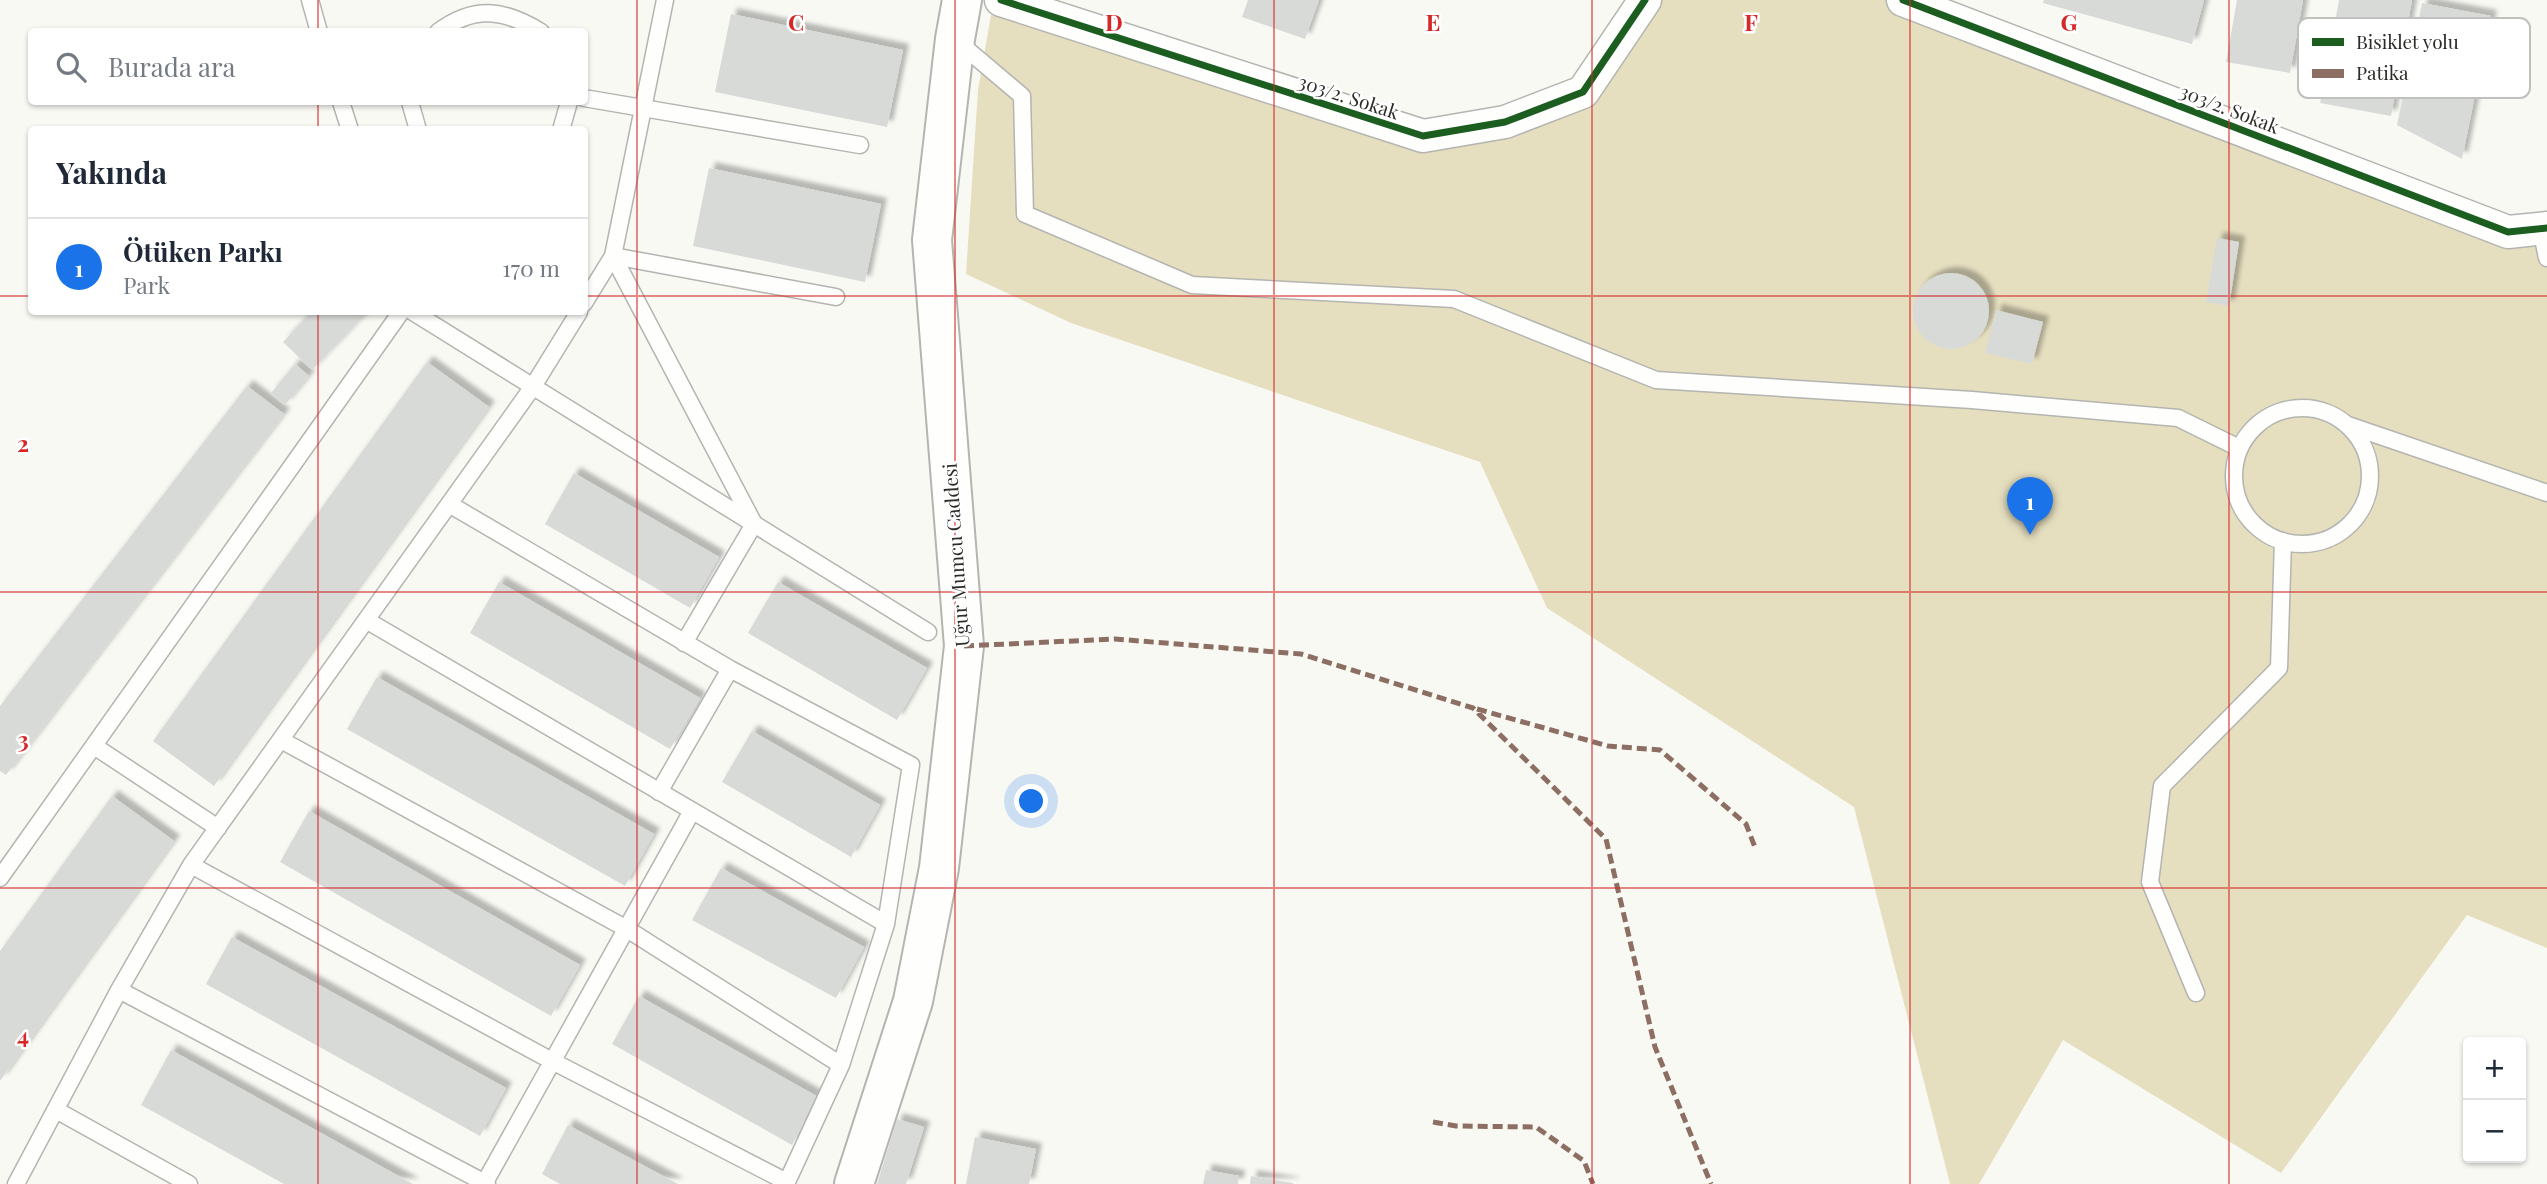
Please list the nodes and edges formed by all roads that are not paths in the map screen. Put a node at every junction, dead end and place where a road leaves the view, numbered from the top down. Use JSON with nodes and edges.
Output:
{"nodes":[{"id":1,"x":310,"y":0,"type":"edge"},
{"id":2,"x":664,"y":0,"type":"edge"},
{"id":3,"x":962,"y":0,"type":"edge"},
{"id":4,"x":1001,"y":0,"type":"edge"},
{"id":5,"x":1645,"y":0,"type":"edge"},
{"id":6,"x":1907,"y":1,"type":"edge"},
{"id":7,"x":490,"y":6,"type":"edge"},
{"id":8,"x":319,"y":28,"type":"edge"},
{"id":9,"x":444,"y":28,"type":"edge"},
{"id":10,"x":534,"y":28,"type":"edge"},
{"id":11,"x":955,"y":39,"type":"junction"},
{"id":12,"x":588,"y":98,"type":"edge"},
{"id":13,"x":342,"y":105,"type":"edge"},
{"id":14,"x":411,"y":105,"type":"edge"},
{"id":15,"x":568,"y":105,"type":"edge"},
{"id":16,"x":643,"y":106,"type":"junction"},
{"id":17,"x":349,"y":126,"type":"edge"},
{"id":18,"x":417,"y":126,"type":"edge"},
{"id":19,"x":562,"y":126,"type":"edge"},
{"id":20,"x":860,"y":145,"type":"dead end"},
{"id":21,"x":2545,"y":238,"type":"edge"},
{"id":22,"x":613,"y":256,"type":"junction"},
{"id":23,"x":588,"y":297,"type":"edge"},
{"id":24,"x":836,"y":298,"type":"dead end"},
{"id":25,"x":399,"y":315,"type":"edge"},
{"id":26,"x":418,"y":315,"type":"edge"},
{"id":27,"x":577,"y":315,"type":"edge"},
{"id":28,"x":532,"y":388,"type":"junction"},
{"id":29,"x":2348,"y":425,"type":"junction"},
{"id":30,"x":2239,"y":448,"type":"junction"},
{"id":31,"x":2547,"y":493,"type":"edge"},
{"id":32,"x":449,"y":504,"type":"junction"},
{"id":33,"x":754,"y":524,"type":"junction"},
{"id":34,"x":2283,"y":541,"type":"junction"},
{"id":35,"x":366,"y":620,"type":"junction"},
{"id":36,"x":929,"y":632,"type":"dead end"},
{"id":37,"x":684,"y":643,"type":"junction"},
{"id":38,"x":730,"y":669,"type":"junction"},
{"id":39,"x":281,"y":740,"type":"junction"},
{"id":40,"x":94,"y":746,"type":"junction"},
{"id":41,"x":659,"y":792,"type":"junction"},
{"id":42,"x":692,"y":811,"type":"junction"},
{"id":43,"x":218,"y":828,"type":"junction"},
{"id":44,"x":191,"y":865,"type":"junction"},
{"id":45,"x":0,"y":878,"type":"edge"},
{"id":46,"x":886,"y":924,"type":"junction"},
{"id":47,"x":627,"y":929,"type":"junction"},
{"id":48,"x":119,"y":990,"type":"junction"},
{"id":49,"x":2196,"y":993,"type":"dead end"},
{"id":50,"x":552,"y":1061,"type":"junction"},
{"id":51,"x":841,"y":1065,"type":"junction"},
{"id":52,"x":56,"y":1110,"type":"junction"},
{"id":53,"x":787,"y":1183,"type":"edge"},
{"id":54,"x":16,"y":1184,"type":"edge"},
{"id":55,"x":189,"y":1184,"type":"edge"},
{"id":56,"x":486,"y":1184,"type":"edge"},
{"id":57,"x":854,"y":1184,"type":"edge"}],
"edges":[{"from":1,"to":8,"type":"lane"},
{"from":2,"to":16,"type":"lane"},
{"from":3,"to":11,"type":"main road","name":"Uğur Mumcu Caddesi"},
{"from":4,"to":5,"type":"street","name":"303/2. Sokak"},
{"from":6,"to":21,"type":"street","name":"303/2. Sokak"},
{"from":7,"to":9,"type":"lane"},
{"from":7,"to":10,"type":"lane"},
{"from":11,"to":30,"type":"lane"},
{"from":11,"to":57,"type":"main road","name":"Uğur Mumcu Caddesi"},
{"from":12,"to":16,"type":"lane"},
{"from":13,"to":17,"type":"lane"},
{"from":14,"to":18,"type":"lane"},
{"from":15,"to":19,"type":"lane"},
{"from":16,"to":20,"type":"lane"},
{"from":16,"to":22,"type":"lane"},
{"from":22,"to":23,"type":"lane"},
{"from":22,"to":24,"type":"lane"},
{"from":22,"to":33,"type":"lane"},
{"from":25,"to":40,"type":"lane"},
{"from":26,"to":28,"type":"lane"},
{"from":27,"to":28,"type":"lane"},
{"from":28,"to":32,"type":"lane"},
{"from":28,"to":33,"type":"lane"},
{"from":29,"to":30,"type":"lane"},
{"from":29,"to":31,"type":"lane"},
{"from":29,"to":34,"type":"lane"},
{"from":30,"to":34,"type":"lane"},
{"from":32,"to":35,"type":"lane"},
{"from":32,"to":37,"type":"lane"},
{"from":33,"to":36,"type":"lane"},
{"from":33,"to":37,"type":"lane"},
{"from":34,"to":49,"type":"lane"},
{"from":35,"to":39,"type":"lane"},
{"from":35,"to":41,"type":"lane"},
{"from":37,"to":38,"type":"lane"},
{"from":38,"to":41,"type":"lane"},
{"from":38,"to":46,"type":"lane"},
{"from":39,"to":43,"type":"lane"},
{"from":39,"to":47,"type":"lane"},
{"from":40,"to":43,"type":"lane"},
{"from":40,"to":45,"type":"lane"},
{"from":41,"to":42,"type":"lane"},
{"from":42,"to":46,"type":"lane"},
{"from":42,"to":47,"type":"lane"},
{"from":43,"to":44,"type":"lane"},
{"from":44,"to":48,"type":"lane"},
{"from":44,"to":50,"type":"lane"},
{"from":46,"to":51,"type":"lane"},
{"from":47,"to":50,"type":"lane"},
{"from":47,"to":51,"type":"lane"},
{"from":48,"to":52,"type":"lane"},
{"from":48,"to":56,"type":"lane"},
{"from":50,"to":53,"type":"lane"},
{"from":50,"to":56,"type":"lane"},
{"from":51,"to":53,"type":"lane"},
{"from":52,"to":54,"type":"lane"},
{"from":52,"to":55,"type":"lane"}]}
